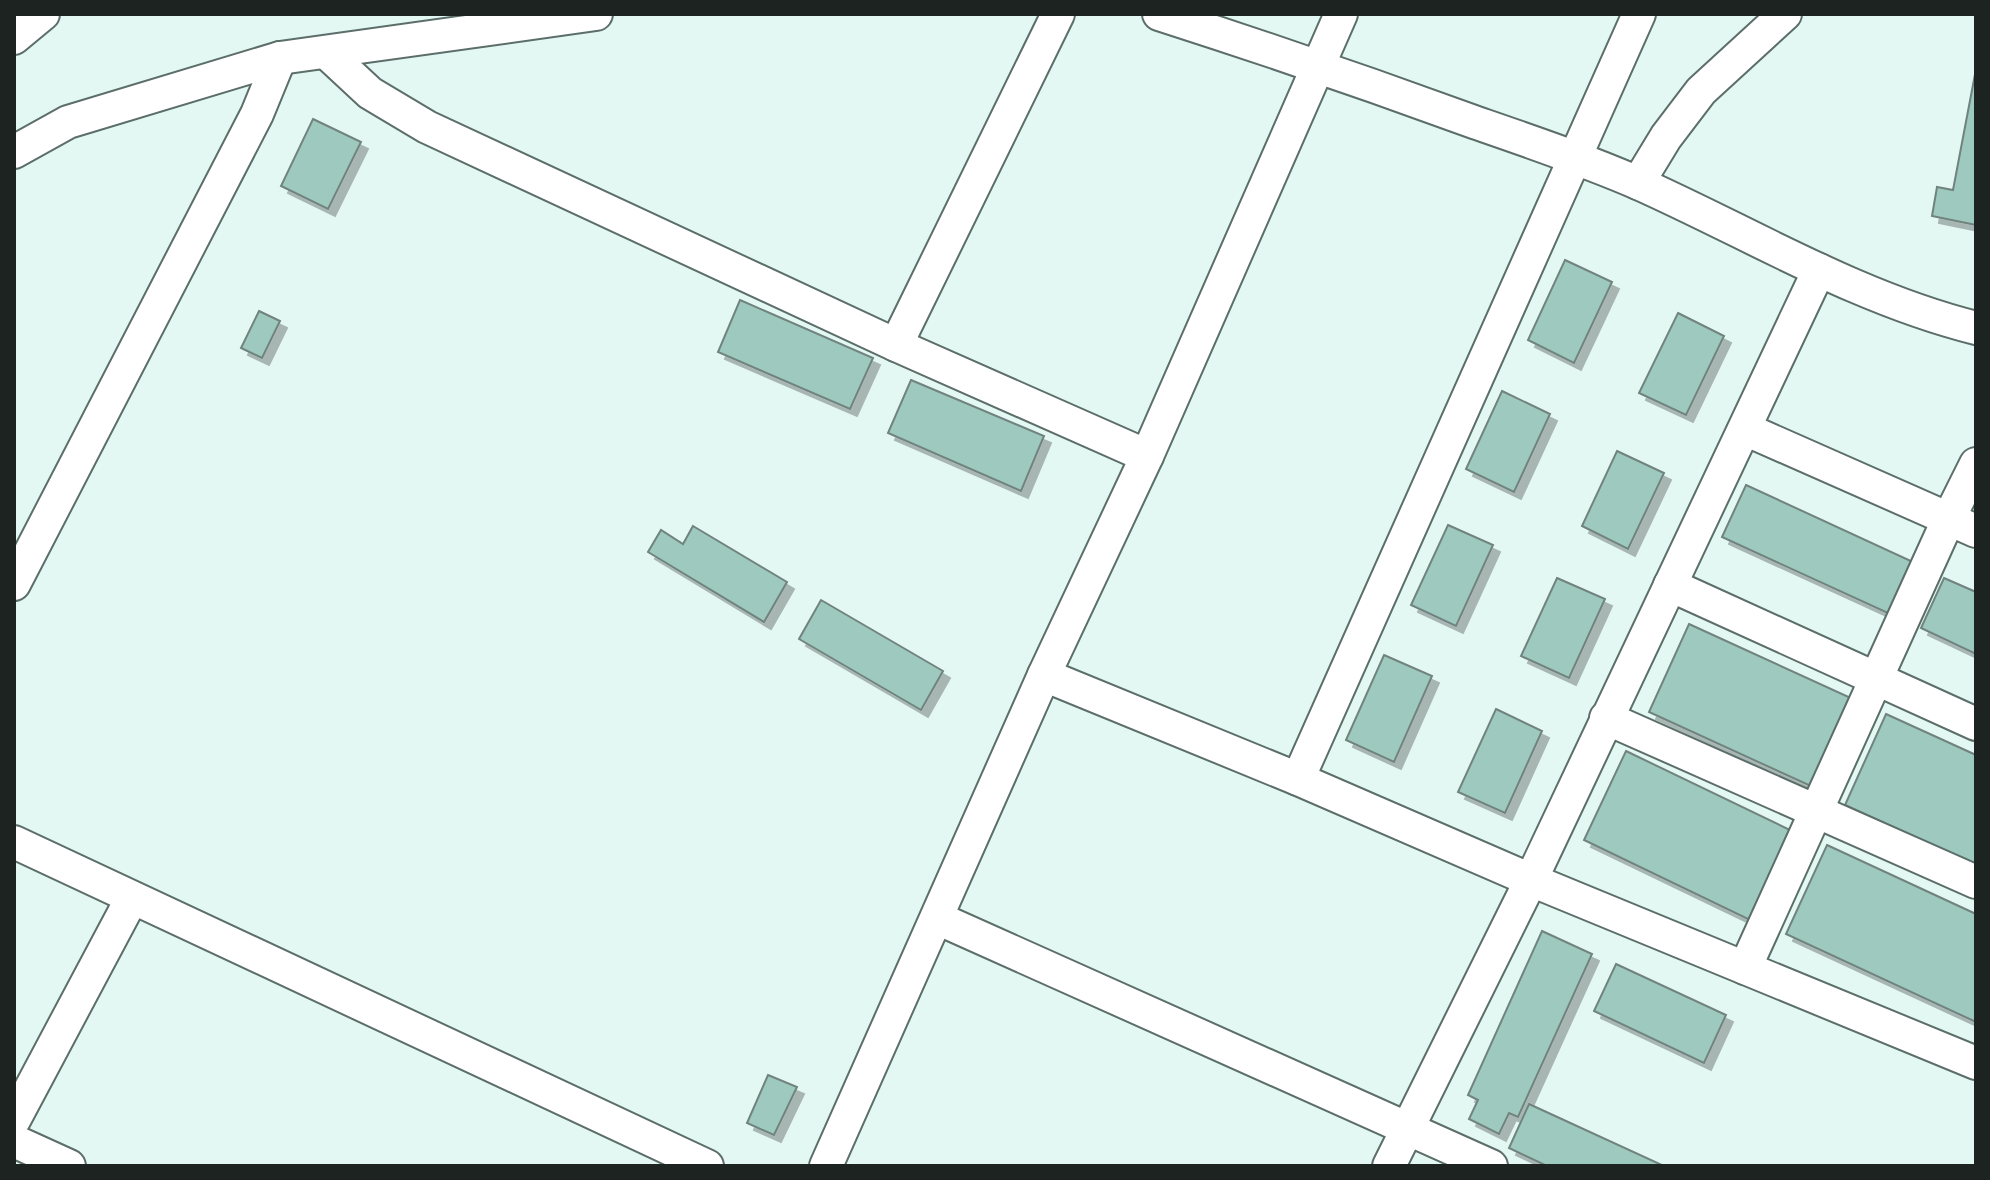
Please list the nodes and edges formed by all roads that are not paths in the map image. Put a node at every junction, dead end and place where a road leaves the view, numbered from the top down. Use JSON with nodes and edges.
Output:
{"nodes":[{"id":1,"x":43,"y":14,"type":"edge"},
{"id":2,"x":596,"y":14,"type":"edge"},
{"id":3,"x":1058,"y":14,"type":"edge"},
{"id":4,"x":1159,"y":14,"type":"edge"},
{"id":5,"x":1341,"y":14,"type":"edge"},
{"id":6,"x":1639,"y":14,"type":"edge"},
{"id":7,"x":1785,"y":14,"type":"edge"},
{"id":8,"x":14,"y":38,"type":"edge"},
{"id":9,"x":327,"y":53,"type":"junction"},
{"id":10,"x":280,"y":58,"type":"junction"},
{"id":11,"x":1317,"y":65,"type":"junction"},
{"id":12,"x":14,"y":152,"type":"edge"},
{"id":13,"x":1575,"y":158,"type":"junction"},
{"id":14,"x":1638,"y":183,"type":"junction"},
{"id":15,"x":1819,"y":270,"type":"junction"},
{"id":16,"x":1976,"y":328,"type":"edge"},
{"id":17,"x":896,"y":345,"type":"junction"},
{"id":18,"x":1745,"y":429,"type":"junction"},
{"id":19,"x":1147,"y":456,"type":"junction"},
{"id":20,"x":1976,"y":464,"type":"edge"},
{"id":21,"x":1962,"y":525,"type":"edge"},
{"id":22,"x":14,"y":584,"type":"edge"},
{"id":23,"x":1670,"y":585,"type":"junction"},
{"id":24,"x":1044,"y":675,"type":"junction"},
{"id":25,"x":1878,"y":678,"type":"junction"},
{"id":26,"x":1606,"y":718,"type":"junction"},
{"id":27,"x":1976,"y":724,"type":"edge"},
{"id":28,"x":1298,"y":779,"type":"junction"},
{"id":29,"x":1817,"y":810,"type":"junction"},
{"id":30,"x":14,"y":842,"type":"edge"},
{"id":31,"x":1531,"y":880,"type":"junction"},
{"id":32,"x":1976,"y":882,"type":"edge"},
{"id":33,"x":132,"y":898,"type":"junction"},
{"id":34,"x":937,"y":918,"type":"junction"},
{"id":35,"x":1745,"y":968,"type":"junction"},
{"id":36,"x":1976,"y":1063,"type":"edge"},
{"id":37,"x":14,"y":1120,"type":"edge"},
{"id":38,"x":1408,"y":1128,"type":"junction"},
{"id":39,"x":14,"y":1141,"type":"edge"},
{"id":40,"x":69,"y":1166,"type":"edge"},
{"id":41,"x":707,"y":1166,"type":"edge"},
{"id":42,"x":826,"y":1166,"type":"edge"},
{"id":43,"x":1389,"y":1166,"type":"edge"},
{"id":44,"x":1491,"y":1166,"type":"edge"}],
"edges":[{"from":1,"to":8,"type":"street"},
{"from":2,"to":9,"type":"street"},
{"from":3,"to":17,"type":"street"},
{"from":4,"to":11,"type":"street"},
{"from":5,"to":11,"type":"street"},
{"from":6,"to":13,"type":"street"},
{"from":7,"to":14,"type":"street"},
{"from":9,"to":10,"type":"street"},
{"from":9,"to":17,"type":"street"},
{"from":10,"to":12,"type":"street"},
{"from":10,"to":22,"type":"street"},
{"from":11,"to":13,"type":"street"},
{"from":11,"to":19,"type":"street"},
{"from":13,"to":14,"type":"street"},
{"from":13,"to":28,"type":"street"},
{"from":14,"to":15,"type":"street"},
{"from":15,"to":16,"type":"street"},
{"from":15,"to":18,"type":"street"},
{"from":17,"to":19,"type":"street"},
{"from":18,"to":21,"type":"street"},
{"from":18,"to":23,"type":"street"},
{"from":19,"to":24,"type":"street"},
{"from":20,"to":21,"type":"street"},
{"from":21,"to":25,"type":"street"},
{"from":23,"to":25,"type":"street"},
{"from":23,"to":26,"type":"street"},
{"from":24,"to":28,"type":"street"},
{"from":24,"to":34,"type":"street"},
{"from":25,"to":27,"type":"street"},
{"from":25,"to":29,"type":"street"},
{"from":26,"to":29,"type":"street"},
{"from":26,"to":31,"type":"street"},
{"from":28,"to":31,"type":"street"},
{"from":29,"to":32,"type":"street"},
{"from":29,"to":35,"type":"street"},
{"from":30,"to":33,"type":"street"},
{"from":31,"to":35,"type":"street"},
{"from":31,"to":38,"type":"street"},
{"from":33,"to":37,"type":"street"},
{"from":33,"to":41,"type":"street"},
{"from":34,"to":38,"type":"street"},
{"from":34,"to":42,"type":"street"},
{"from":35,"to":36,"type":"street"},
{"from":38,"to":43,"type":"street"},
{"from":38,"to":44,"type":"street"},
{"from":39,"to":40,"type":"street"}]}
